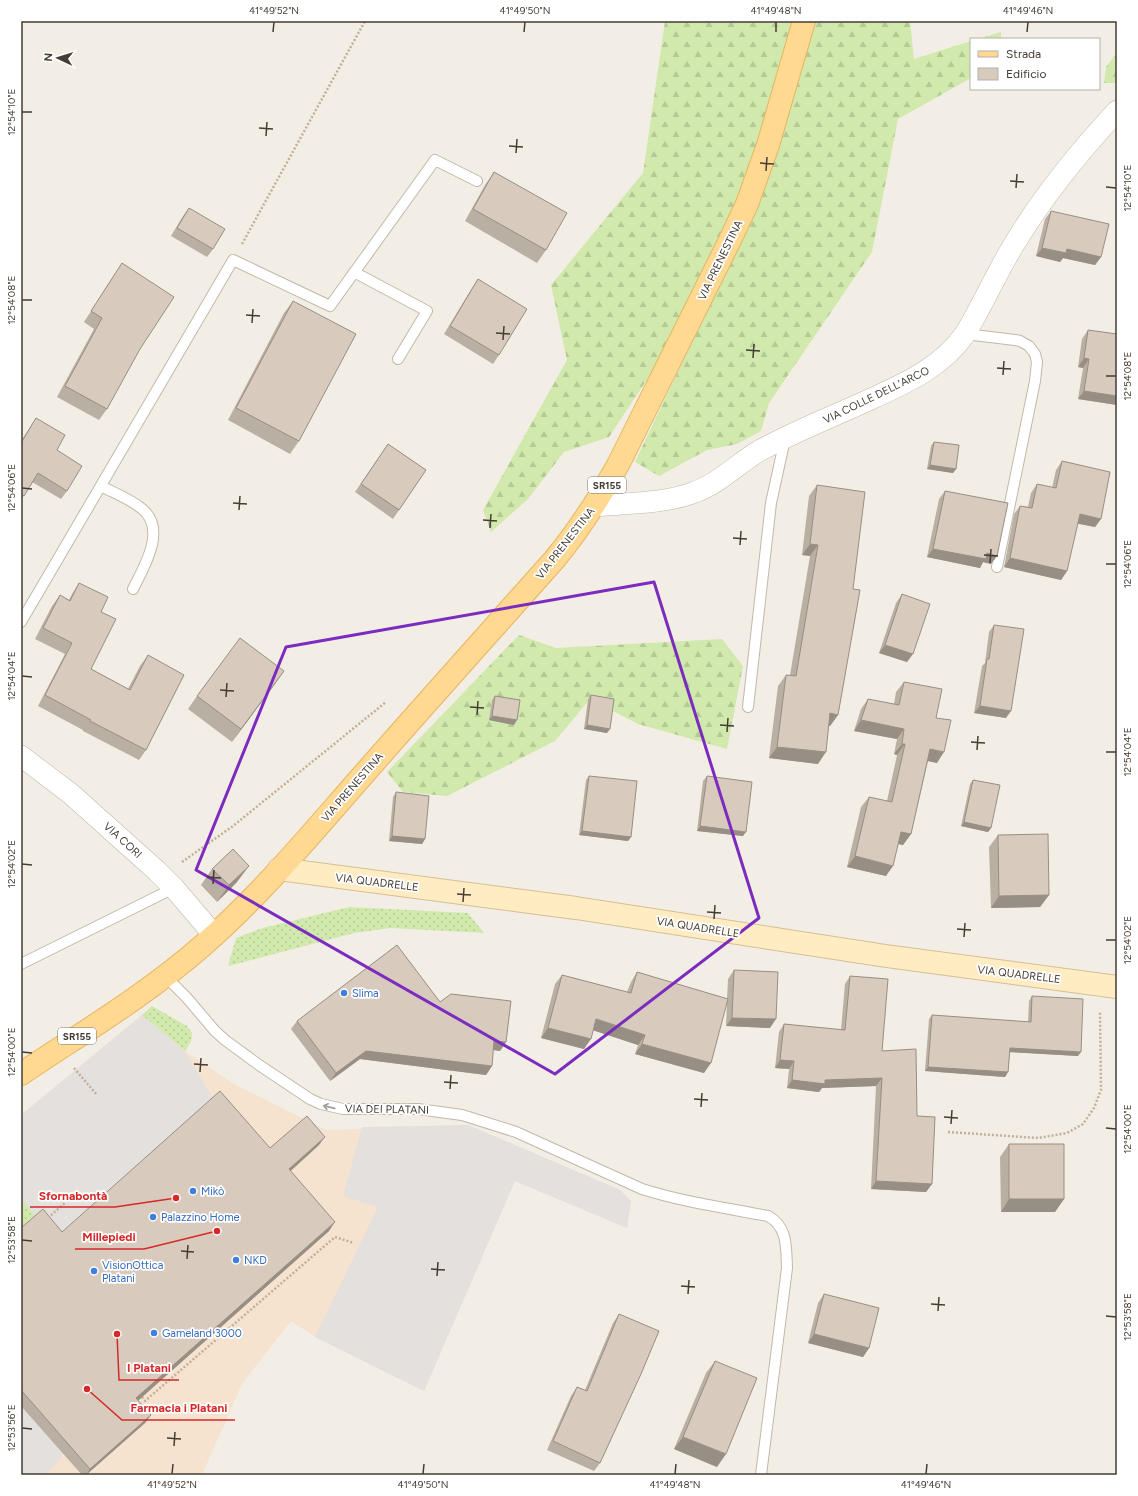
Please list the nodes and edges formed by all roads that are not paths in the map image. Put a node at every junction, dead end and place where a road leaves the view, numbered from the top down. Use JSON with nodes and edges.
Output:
{"nodes":[{"id":1,"x":804,"y":21,"type":"edge"},
{"id":2,"x":1117,"y":111,"type":"edge"},
{"id":3,"x":477,"y":181,"type":"dead end"},
{"id":4,"x":354,"y":272,"type":"junction"},
{"id":5,"x":965,"y":334,"type":"junction"},
{"id":6,"x":398,"y":359,"type":"dead end"},
{"id":7,"x":785,"y":438,"type":"junction"},
{"id":8,"x":101,"y":486,"type":"junction"},
{"id":9,"x":594,"y":506,"type":"junction"},
{"id":10,"x":997,"y":567,"type":"edge"},
{"id":11,"x":132,"y":588,"type":"dead end"},
{"id":12,"x":21,"y":622,"type":"edge"},
{"id":13,"x":748,"y":707,"type":"dead end"},
{"id":14,"x":21,"y":756,"type":"edge"},
{"id":15,"x":280,"y":869,"type":"junction"},
{"id":16,"x":168,"y":882,"type":"junction"},
{"id":17,"x":214,"y":935,"type":"junction"},
{"id":18,"x":21,"y":964,"type":"edge"},
{"id":19,"x":165,"y":976,"type":"junction"},
{"id":20,"x":1108,"y":985,"type":"edge"},
{"id":21,"x":21,"y":1074,"type":"edge"},
{"id":22,"x":761,"y":1475,"type":"edge"}],
"edges":[{"from":1,"to":9,"type":"main road","name":"VIA PRENESTINA","number":"SR155"},
{"from":2,"to":5,"type":"street","name":"VIA COLLE DELL'ARCO"},
{"from":3,"to":4,"type":"lane"},
{"from":4,"to":6,"type":"lane"},
{"from":4,"to":8,"type":"lane"},
{"from":5,"to":7,"type":"street","name":"VIA COLLE DELL'ARCO"},
{"from":5,"to":10,"type":"lane"},
{"from":7,"to":9,"type":"street","name":"VIA COLLE DELL'ARCO"},
{"from":7,"to":13,"type":"lane"},
{"from":8,"to":11,"type":"lane"},
{"from":8,"to":12,"type":"lane"},
{"from":9,"to":15,"type":"main road","name":"VIA PRENESTINA","number":"SR155"},
{"from":14,"to":16,"type":"street","name":"VIA CORI"},
{"from":15,"to":17,"type":"main road","number":"SR155"},
{"from":15,"to":20,"type":"street","name":"VIA QUADRELLE"},
{"from":16,"to":17,"type":"street","name":"VIA CORI"},
{"from":16,"to":18,"type":"lane"},
{"from":17,"to":19,"type":"main road","number":"SR155"},
{"from":19,"to":21,"type":"main road","number":"SR155"},
{"from":22,"to":19,"type":"lane","name":"VIA DEI PLATANI","one_way":true}]}
